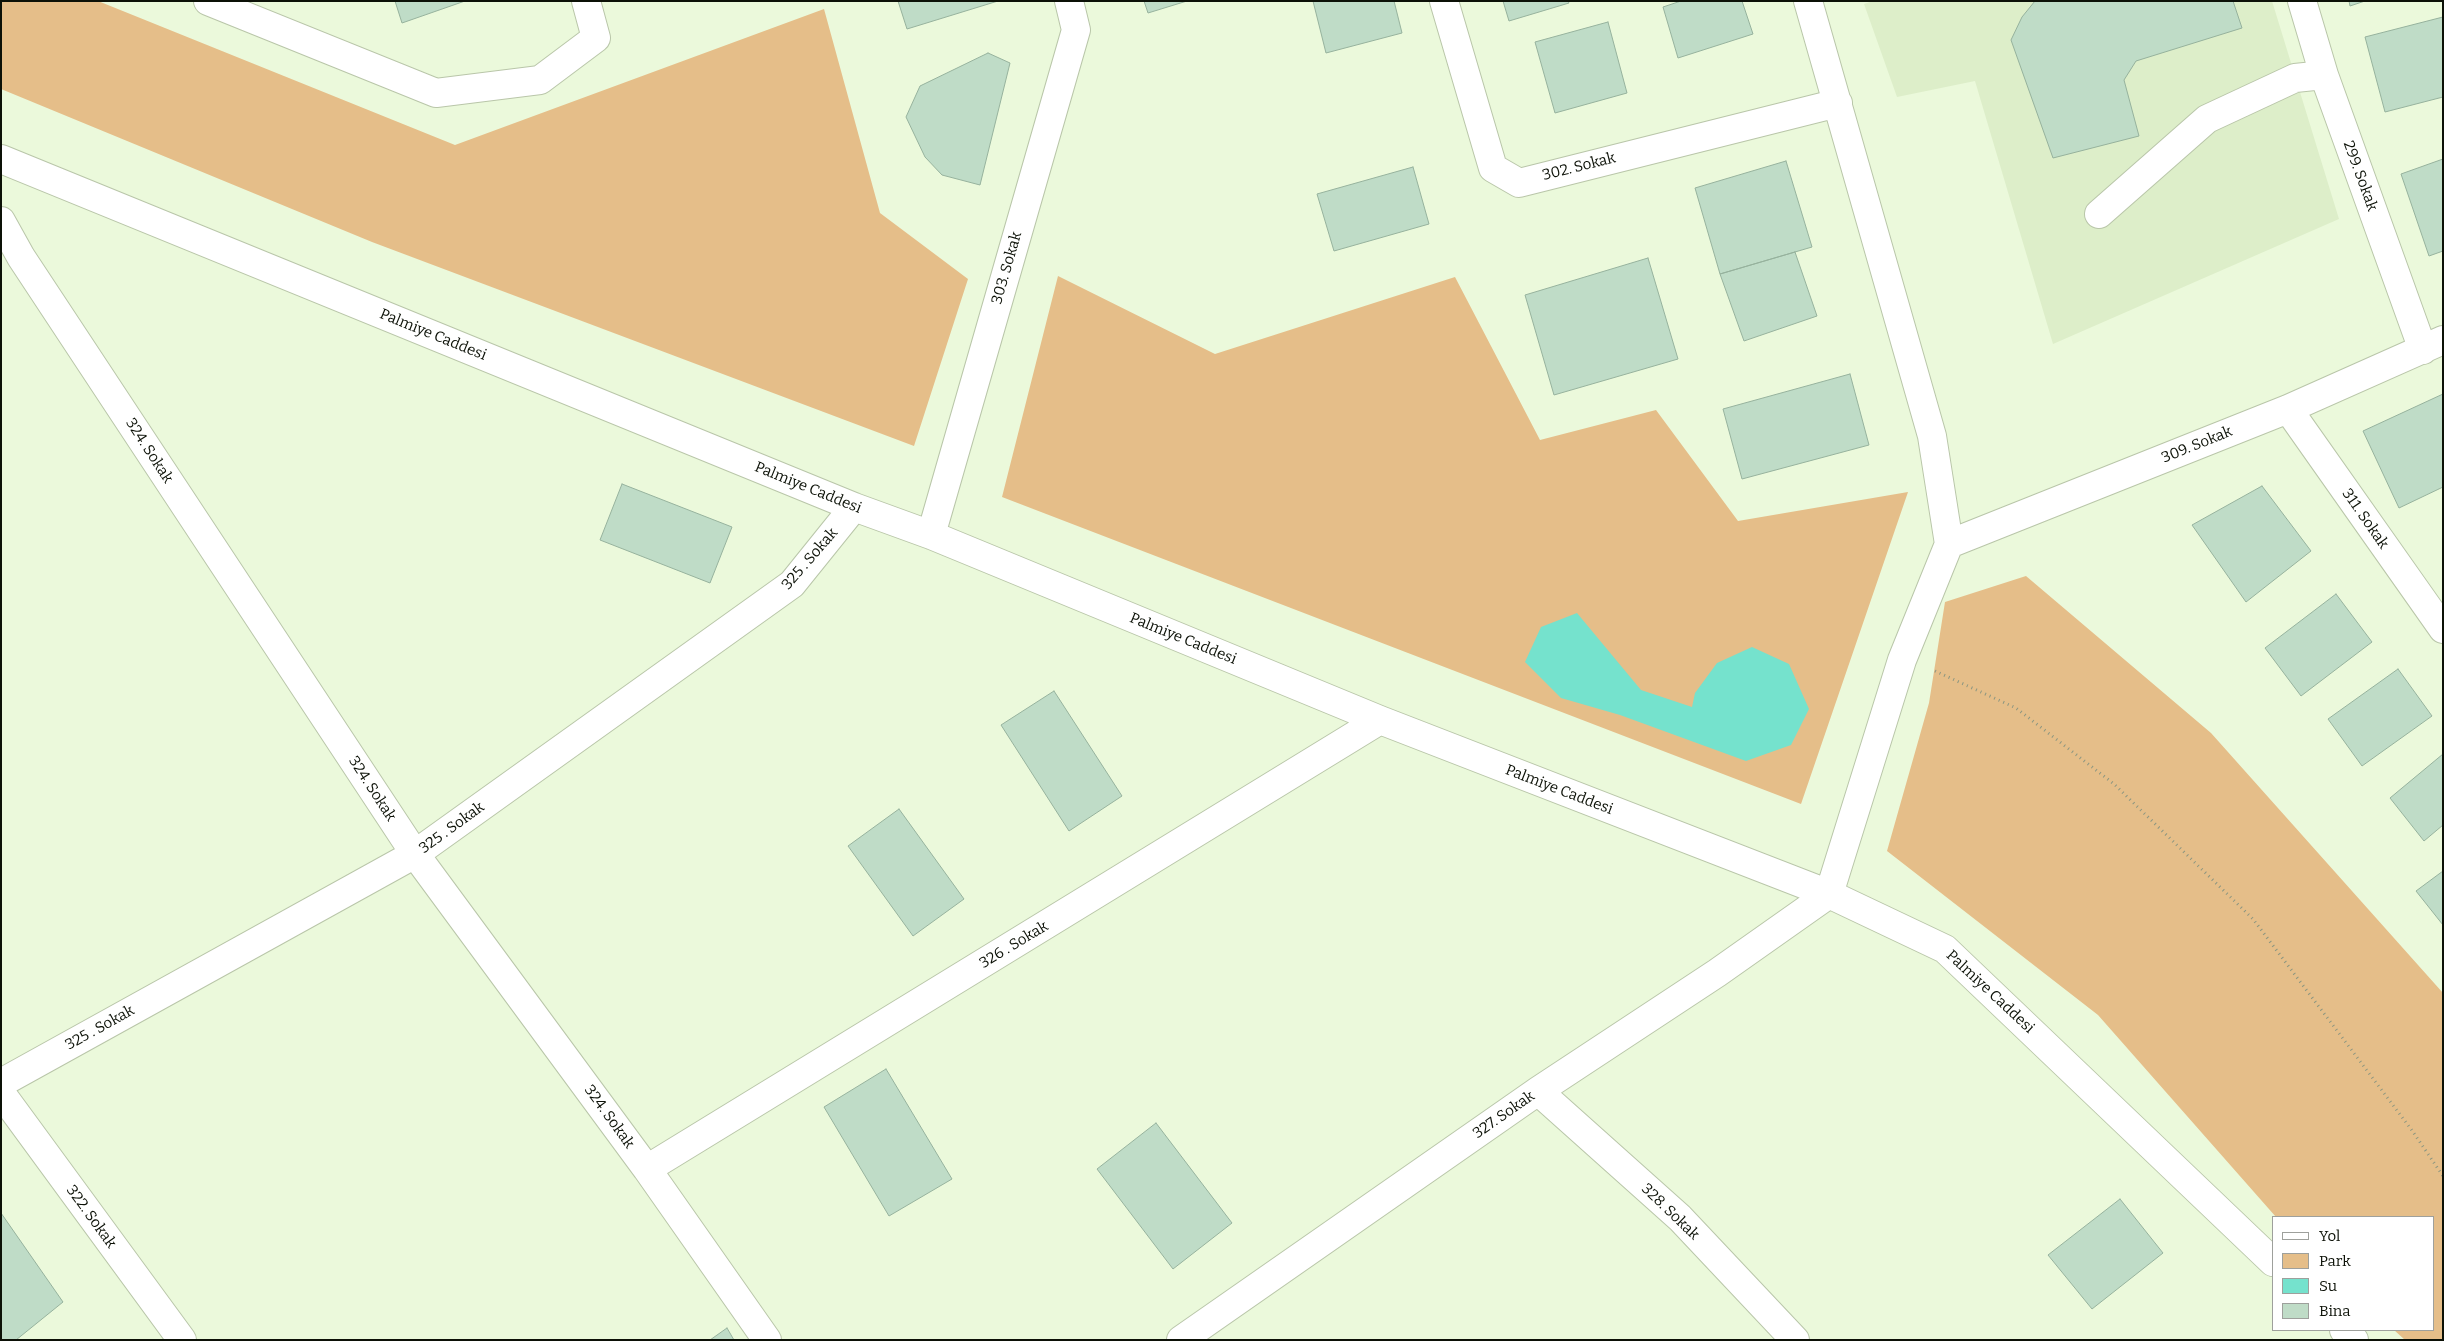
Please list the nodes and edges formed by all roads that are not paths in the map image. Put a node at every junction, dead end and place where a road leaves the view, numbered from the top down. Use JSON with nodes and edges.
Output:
{"nodes":[{"id":1,"x":208,"y":1,"type":"edge"},
{"id":2,"x":586,"y":1,"type":"edge"},
{"id":3,"x":1069,"y":1,"type":"edge"},
{"id":4,"x":1444,"y":1,"type":"edge"},
{"id":5,"x":1808,"y":1,"type":"edge"},
{"id":6,"x":2302,"y":1,"type":"edge"},
{"id":7,"x":2324,"y":75,"type":"junction"},
{"id":8,"x":1838,"y":103,"type":"junction"},
{"id":9,"x":1,"y":159,"type":"edge"},
{"id":10,"x":2098,"y":214,"type":"dead end"},
{"id":11,"x":1,"y":221,"type":"edge"},
{"id":12,"x":2433,"y":345,"type":"edge"},
{"id":13,"x":2288,"y":409,"type":"junction"},
{"id":14,"x":854,"y":507,"type":"junction"},
{"id":15,"x":931,"y":534,"type":"junction"},
{"id":16,"x":1949,"y":544,"type":"junction"},
{"id":17,"x":2443,"y":629,"type":"edge"},
{"id":18,"x":1380,"y":720,"type":"junction"},
{"id":19,"x":415,"y":854,"type":"junction"},
{"id":20,"x":1829,"y":894,"type":"junction"},
{"id":21,"x":1,"y":1083,"type":"edge"},
{"id":22,"x":1538,"y":1091,"type":"junction"},
{"id":23,"x":1,"y":1093,"type":"edge"},
{"id":24,"x":647,"y":1169,"type":"junction"},
{"id":25,"x":2272,"y":1261,"type":"edge"},
{"id":26,"x":2345,"y":1331,"type":"edge"},
{"id":27,"x":182,"y":1340,"type":"edge"},
{"id":28,"x":768,"y":1340,"type":"edge"},
{"id":29,"x":1181,"y":1340,"type":"edge"},
{"id":30,"x":1795,"y":1340,"type":"edge"},
{"id":31,"x":2354,"y":1340,"type":"edge"}],
"edges":[{"from":1,"to":2,"type":"street"},
{"from":3,"to":15,"type":"street","name":"303. Sokak"},
{"from":4,"to":8,"type":"street","name":"302. Sokak"},
{"from":5,"to":8,"type":"street"},
{"from":6,"to":7,"type":"street","name":"299. Sokak"},
{"from":7,"to":10,"type":"street"},
{"from":7,"to":12,"type":"street","name":"299. Sokak"},
{"from":8,"to":16,"type":"street"},
{"from":9,"to":14,"type":"street","name":"Palmiye Caddesi"},
{"from":11,"to":19,"type":"street","name":"324. Sokak"},
{"from":12,"to":13,"type":"street","name":"309. Sokak"},
{"from":13,"to":16,"type":"street","name":"309. Sokak"},
{"from":13,"to":17,"type":"street","name":"311. Sokak"},
{"from":14,"to":15,"type":"street","name":"Palmiye Caddesi"},
{"from":14,"to":19,"type":"street","name":"325 . Sokak"},
{"from":15,"to":18,"type":"street","name":"Palmiye Caddesi"},
{"from":16,"to":20,"type":"street"},
{"from":18,"to":20,"type":"street","name":"Palmiye Caddesi"},
{"from":18,"to":24,"type":"street","name":"326 . Sokak"},
{"from":19,"to":21,"type":"street","name":"325 . Sokak"},
{"from":19,"to":24,"type":"street","name":"324. Sokak"},
{"from":20,"to":22,"type":"street","name":"327. Sokak"},
{"from":20,"to":25,"type":"street","name":"Palmiye Caddesi"},
{"from":22,"to":29,"type":"street","name":"327. Sokak"},
{"from":22,"to":30,"type":"street","name":"328. Sokak"},
{"from":23,"to":27,"type":"street","name":"322. Sokak"},
{"from":24,"to":28,"type":"street","name":"324. Sokak"},
{"from":26,"to":31,"type":"street"}]}
